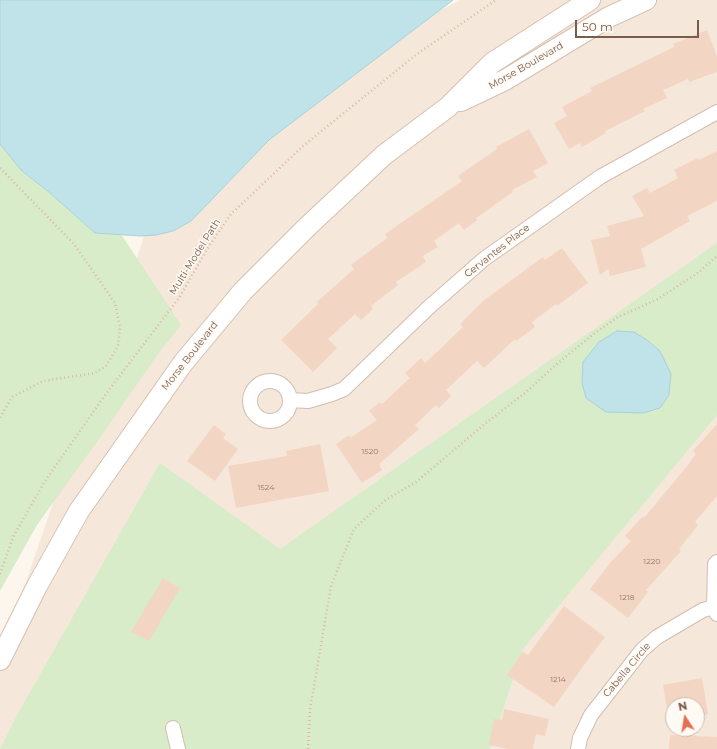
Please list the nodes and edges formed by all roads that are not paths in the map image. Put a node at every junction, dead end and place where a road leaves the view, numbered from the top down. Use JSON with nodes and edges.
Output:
{"nodes":[{"id":1,"x":590,"y":0,"type":"edge"},
{"id":2,"x":646,"y":0,"type":"edge"},
{"id":3,"x":448,"y":107,"type":"junction"},
{"id":4,"x":717,"y":112,"type":"edge"},
{"id":5,"x":290,"y":400,"type":"dead end"},
{"id":6,"x":717,"y":562,"type":"edge"},
{"id":7,"x":716,"y":611,"type":"edge"},
{"id":8,"x":0,"y":660,"type":"edge"},
{"id":9,"x":173,"y":728,"type":"dead end"},
{"id":10,"x":178,"y":749,"type":"edge"},
{"id":11,"x":578,"y":749,"type":"edge"}],
"edges":[{"from":1,"to":3,"type":"street","name":"Morse Boulevard"},
{"from":2,"to":3,"type":"street","name":"Morse Boulevard"},
{"from":3,"to":8,"type":"street","name":"Morse Boulevard"},
{"from":4,"to":5,"type":"street","name":"Cervantes Place"},
{"from":6,"to":7,"type":"street"},
{"from":7,"to":11,"type":"street","name":"Cabella Circle"},
{"from":9,"to":10,"type":"street"}]}
